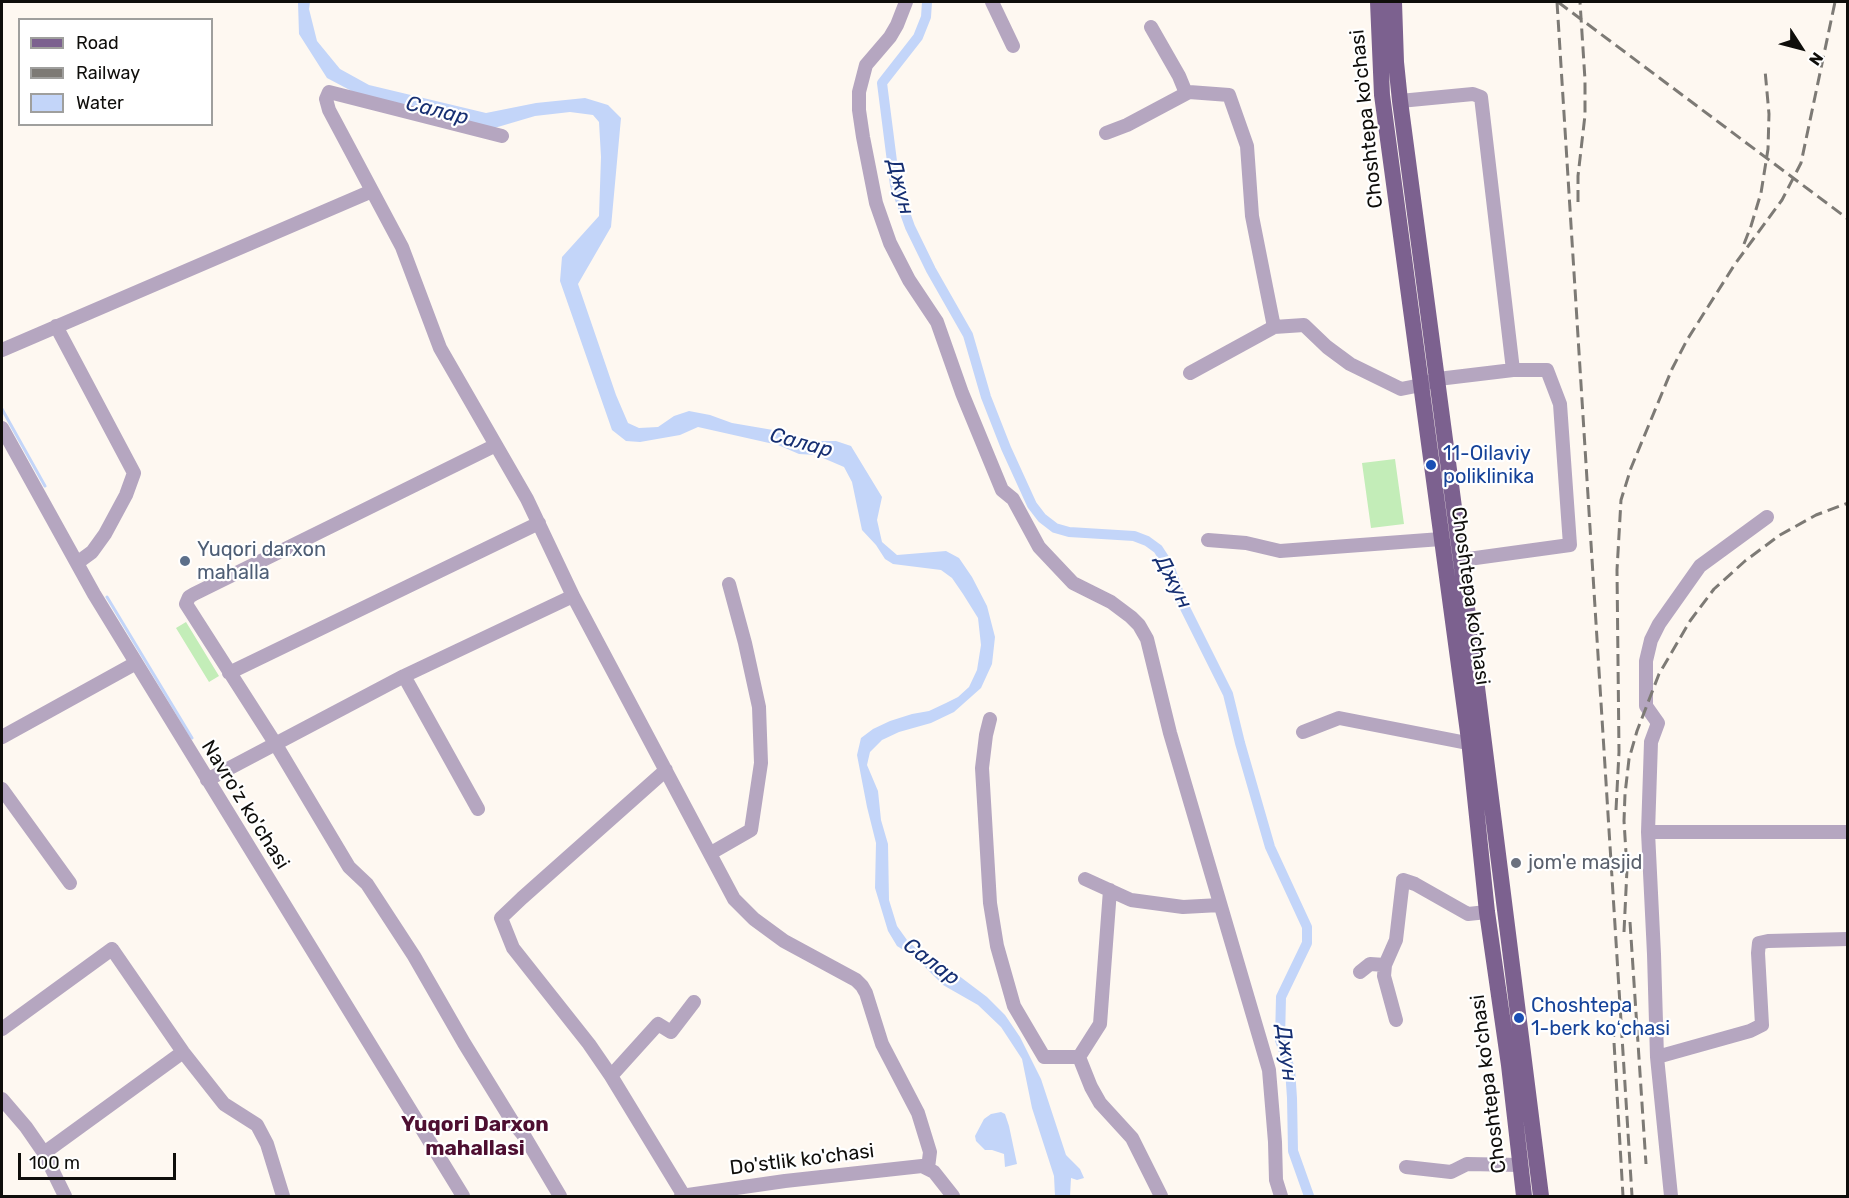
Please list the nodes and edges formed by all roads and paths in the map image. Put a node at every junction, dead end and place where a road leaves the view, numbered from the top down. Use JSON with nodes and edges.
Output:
{"nodes":[{"id":1,"x":906,"y":2,"type":"edge"},
{"id":2,"x":992,"y":2,"type":"edge"},
{"id":3,"x":1378,"y":2,"type":"edge"},
{"id":4,"x":1394,"y":2,"type":"edge"},
{"id":5,"x":1151,"y":27,"type":"dead end"},
{"id":6,"x":1013,"y":46,"type":"dead end"},
{"id":7,"x":1186,"y":93,"type":"junction"},
{"id":8,"x":1400,"y":101,"type":"junction"},
{"id":9,"x":1106,"y":133,"type":"dead end"},
{"id":10,"x":502,"y":136,"type":"dead end"},
{"id":11,"x":372,"y":190,"type":"junction"},
{"id":12,"x":56,"y":326,"type":"junction"},
{"id":13,"x":1274,"y":327,"type":"junction"},
{"id":14,"x":2,"y":350,"type":"edge"},
{"id":15,"x":1513,"y":370,"type":"junction"},
{"id":16,"x":1190,"y":373,"type":"dead end"},
{"id":17,"x":1438,"y":379,"type":"junction"},
{"id":18,"x":1420,"y":385,"type":"junction"},
{"id":19,"x":2,"y":428,"type":"edge"},
{"id":20,"x":496,"y":445,"type":"junction"},
{"id":21,"x":1767,"y":517,"type":"dead end"},
{"id":22,"x":539,"y":523,"type":"junction"},
{"id":23,"x":1441,"y":539,"type":"junction"},
{"id":24,"x":1208,"y":540,"type":"dead end"},
{"id":25,"x":1461,"y":560,"type":"junction"},
{"id":26,"x":77,"y":563,"type":"junction"},
{"id":27,"x":729,"y":584,"type":"dead end"},
{"id":28,"x":573,"y":596,"type":"junction"},
{"id":29,"x":136,"y":663,"type":"junction"},
{"id":30,"x":230,"y":673,"type":"junction"},
{"id":31,"x":404,"y":676,"type":"junction"},
{"id":32,"x":990,"y":719,"type":"dead end"},
{"id":33,"x":1303,"y":732,"type":"dead end"},
{"id":34,"x":2,"y":737,"type":"edge"},
{"id":35,"x":1469,"y":740,"type":"junction"},
{"id":36,"x":275,"y":742,"type":"junction"},
{"id":37,"x":666,"y":770,"type":"junction"},
{"id":38,"x":207,"y":780,"type":"junction"},
{"id":39,"x":2,"y":789,"type":"edge"},
{"id":40,"x":478,"y":809,"type":"dead end"},
{"id":41,"x":1648,"y":832,"type":"junction"},
{"id":42,"x":1848,"y":832,"type":"edge"},
{"id":43,"x":711,"y":853,"type":"junction"},
{"id":44,"x":1085,"y":879,"type":"dead end"},
{"id":45,"x":70,"y":883,"type":"dead end"},
{"id":46,"x":1110,"y":891,"type":"junction"},
{"id":47,"x":1220,"y":904,"type":"junction"},
{"id":48,"x":1487,"y":912,"type":"junction"},
{"id":49,"x":1848,"y":939,"type":"edge"},
{"id":50,"x":1385,"y":965,"type":"junction"},
{"id":51,"x":1360,"y":972,"type":"dead end"},
{"id":52,"x":694,"y":1002,"type":"dead end"},
{"id":53,"x":1395,"y":1020,"type":"dead end"},
{"id":54,"x":2,"y":1029,"type":"edge"},
{"id":55,"x":183,"y":1052,"type":"junction"},
{"id":56,"x":1079,"y":1057,"type":"junction"},
{"id":57,"x":1657,"y":1057,"type":"junction"},
{"id":58,"x":611,"y":1076,"type":"junction"},
{"id":59,"x":2,"y":1099,"type":"edge"},
{"id":60,"x":44,"y":1153,"type":"junction"},
{"id":61,"x":1520,"y":1165,"type":"junction"},
{"id":62,"x":1406,"y":1167,"type":"dead end"},
{"id":63,"x":928,"y":1168,"type":"junction"},
{"id":64,"x":682,"y":1196,"type":"edge"},
{"id":65,"x":64,"y":1197,"type":"edge"},
{"id":66,"x":283,"y":1197,"type":"edge"},
{"id":67,"x":463,"y":1197,"type":"edge"},
{"id":68,"x":560,"y":1197,"type":"edge"},
{"id":69,"x":952,"y":1197,"type":"edge"},
{"id":70,"x":1161,"y":1197,"type":"edge"},
{"id":71,"x":1281,"y":1197,"type":"edge"},
{"id":72,"x":1524,"y":1197,"type":"edge"},
{"id":73,"x":1541,"y":1197,"type":"edge"},
{"id":74,"x":1671,"y":1197,"type":"edge"}],
"edges":[{"from":1,"to":47,"type":"street"},
{"from":2,"to":6,"type":"street"},
{"from":3,"to":18,"type":"main road","name":"Choshtepa ko'chasi"},
{"from":4,"to":8,"type":"main road","name":"Choshtepa ko'chasi"},
{"from":5,"to":7,"type":"street"},
{"from":7,"to":9,"type":"street"},
{"from":7,"to":13,"type":"street"},
{"from":8,"to":15,"type":"street"},
{"from":8,"to":17,"type":"main road","name":"Choshtepa ko'chasi"},
{"from":10,"to":11,"type":"street"},
{"from":11,"to":12,"type":"street"},
{"from":11,"to":20,"type":"street"},
{"from":12,"to":14,"type":"street"},
{"from":12,"to":26,"type":"street"},
{"from":13,"to":16,"type":"street"},
{"from":13,"to":18,"type":"street"},
{"from":15,"to":17,"type":"street"},
{"from":15,"to":25,"type":"street"},
{"from":17,"to":18,"type":"street"},
{"from":17,"to":25,"type":"main road","name":"Choshtepa ko'chasi"},
{"from":18,"to":23,"type":"main road","name":"Choshtepa ko'chasi"},
{"from":19,"to":26,"type":"street","name":"Navro'z ko'chasi"},
{"from":20,"to":22,"type":"street"},
{"from":20,"to":30,"type":"street"},
{"from":21,"to":41,"type":"street"},
{"from":22,"to":28,"type":"street"},
{"from":22,"to":30,"type":"street"},
{"from":23,"to":24,"type":"street"},
{"from":23,"to":35,"type":"main road","name":"Choshtepa ko'chasi"},
{"from":25,"to":73,"type":"main road","name":"Choshtepa ko'chasi"},
{"from":26,"to":29,"type":"street","name":"Navro'z ko'chasi"},
{"from":27,"to":43,"type":"street"},
{"from":28,"to":31,"type":"street"},
{"from":28,"to":37,"type":"street"},
{"from":29,"to":34,"type":"street"},
{"from":29,"to":38,"type":"street","name":"Navro'z ko'chasi"},
{"from":30,"to":36,"type":"street"},
{"from":31,"to":36,"type":"street"},
{"from":31,"to":40,"type":"street"},
{"from":32,"to":56,"type":"street"},
{"from":33,"to":35,"type":"street"},
{"from":35,"to":48,"type":"main road","name":"Choshtepa ko'chasi"},
{"from":36,"to":38,"type":"street"},
{"from":36,"to":68,"type":"street"},
{"from":37,"to":43,"type":"street"},
{"from":37,"to":58,"type":"street"},
{"from":38,"to":67,"type":"street","name":"Navro'z ko'chasi"},
{"from":39,"to":45,"type":"street"},
{"from":41,"to":42,"type":"street"},
{"from":41,"to":57,"type":"street"},
{"from":43,"to":63,"type":"street"},
{"from":44,"to":46,"type":"street"},
{"from":46,"to":47,"type":"street"},
{"from":46,"to":56,"type":"street"},
{"from":47,"to":71,"type":"street"},
{"from":48,"to":50,"type":"street"},
{"from":48,"to":61,"type":"main road","name":"Choshtepa ko'chasi"},
{"from":49,"to":57,"type":"street"},
{"from":50,"to":51,"type":"street"},
{"from":50,"to":53,"type":"street"},
{"from":52,"to":58,"type":"street"},
{"from":54,"to":55,"type":"street"},
{"from":55,"to":60,"type":"street"},
{"from":55,"to":66,"type":"street"},
{"from":56,"to":70,"type":"street"},
{"from":57,"to":74,"type":"street"},
{"from":58,"to":64,"type":"street"},
{"from":59,"to":60,"type":"street"},
{"from":60,"to":65,"type":"street"},
{"from":61,"to":62,"type":"street"},
{"from":61,"to":72,"type":"main road","name":"Choshtepa ko'chasi"},
{"from":63,"to":64,"type":"street","name":"Do'stlik ko'chasi"},
{"from":63,"to":69,"type":"street"}]}
